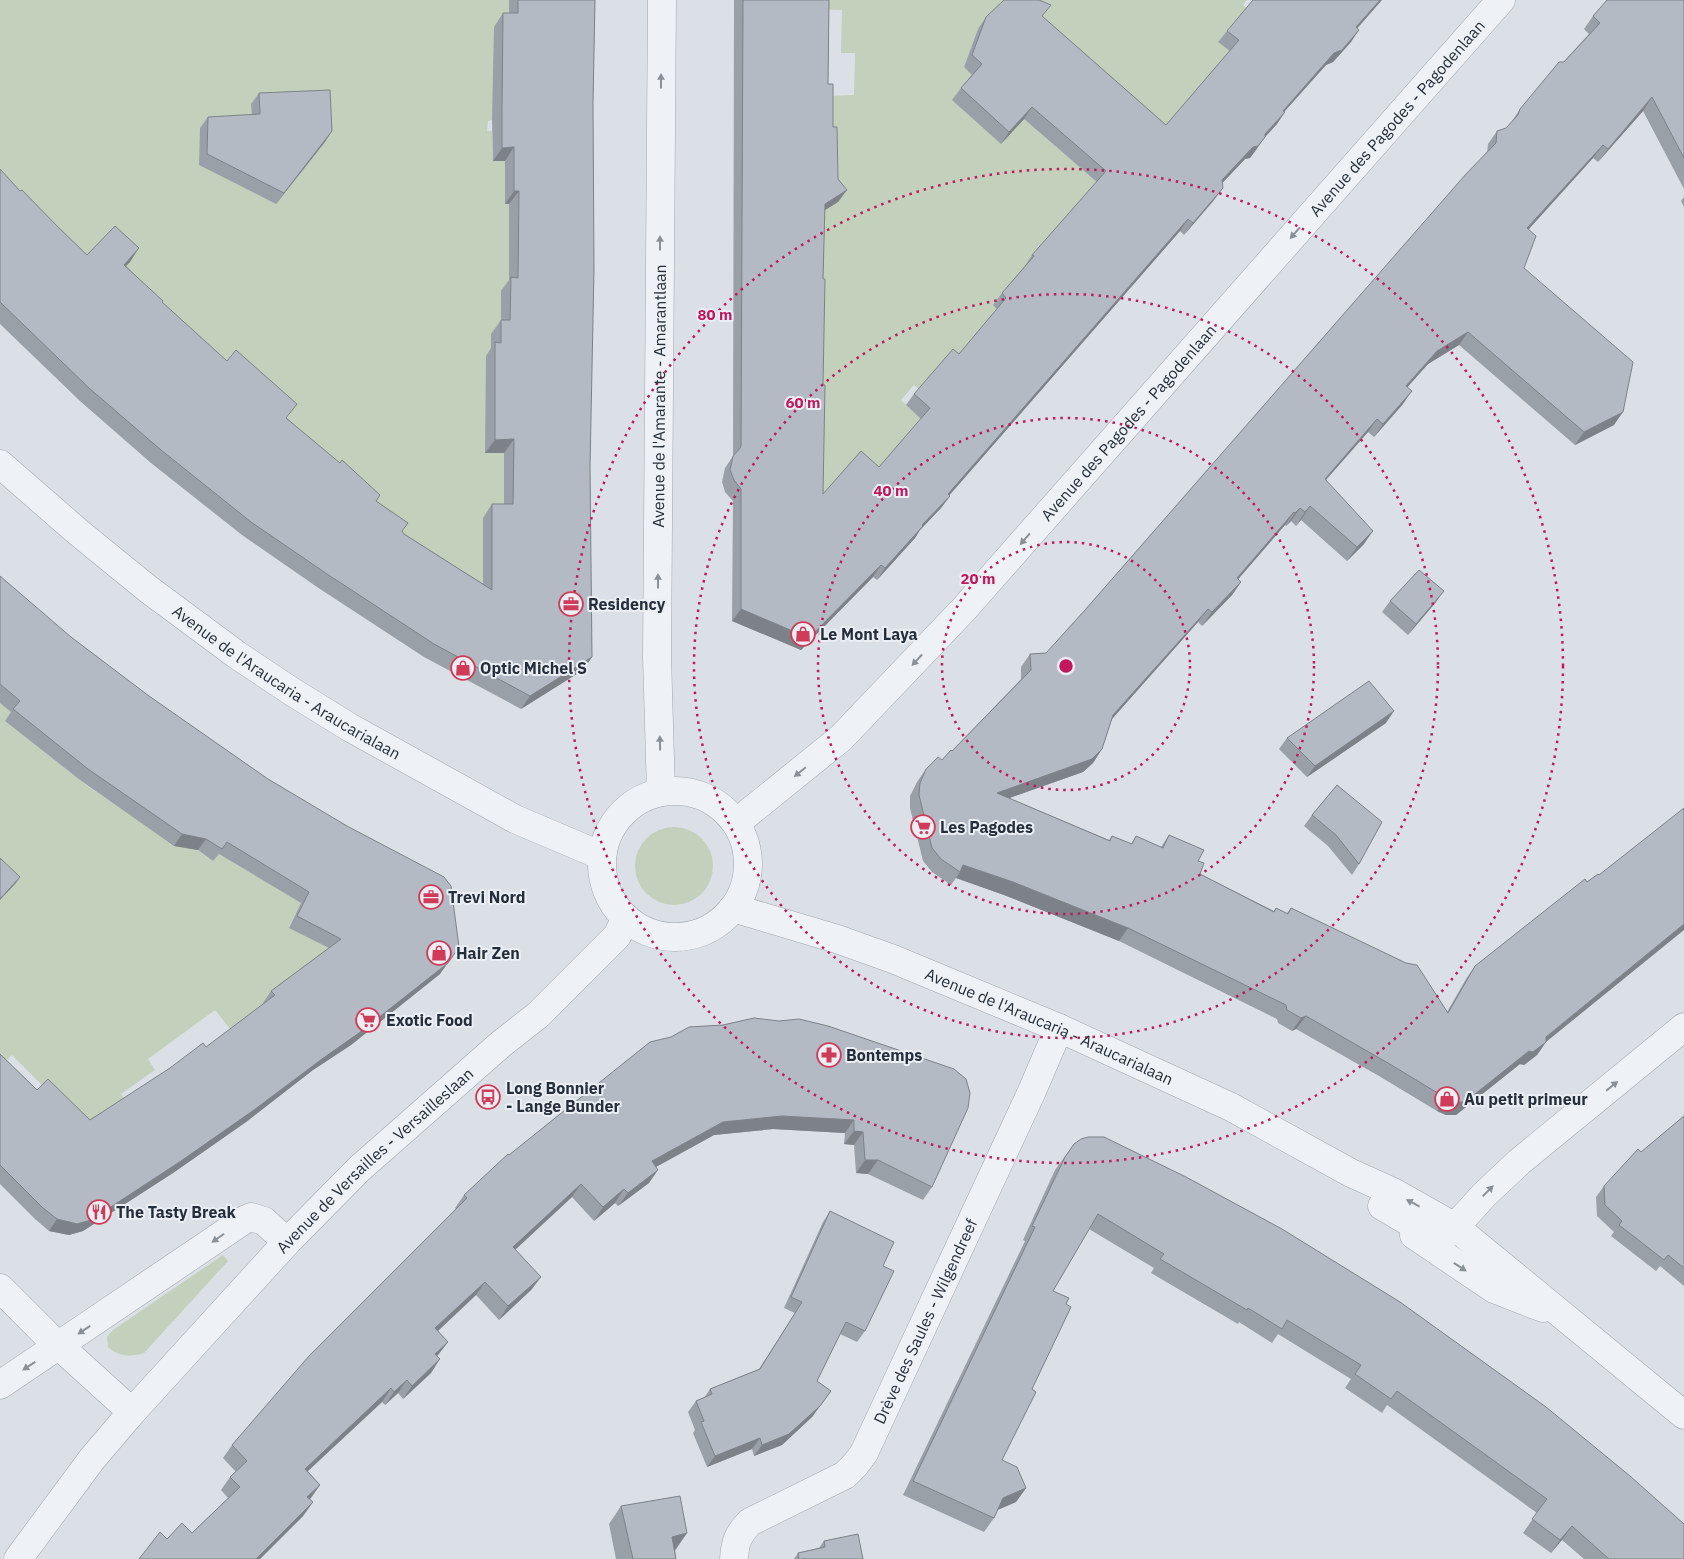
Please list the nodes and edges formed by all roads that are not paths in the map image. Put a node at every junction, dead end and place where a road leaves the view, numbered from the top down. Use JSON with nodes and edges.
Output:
{"nodes":[{"id":1,"x":662,"y":0,"type":"edge"},
{"id":2,"x":1501,"y":0,"type":"edge"},
{"id":3,"x":0,"y":464,"type":"edge"},
{"id":4,"x":661,"y":792,"type":"junction"},
{"id":5,"x":736,"y":824,"type":"junction"},
{"id":6,"x":602,"y":856,"type":"junction"},
{"id":7,"x":733,"y":908,"type":"junction"},
{"id":8,"x":626,"y":918,"type":"junction"},
{"id":9,"x":1684,"y":1027,"type":"edge"},
{"id":10,"x":1059,"y":1028,"type":"junction"},
{"id":11,"x":1351,"y":1173,"type":"junction"},
{"id":12,"x":1380,"y":1205,"type":"junction"},
{"id":13,"x":1455,"y":1227,"type":"junction"},
{"id":14,"x":287,"y":1242,"type":"junction"},
{"id":15,"x":0,"y":1288,"type":"edge"},
{"id":16,"x":1564,"y":1315,"type":"junction"},
{"id":17,"x":59,"y":1347,"type":"junction"},
{"id":18,"x":0,"y":1385,"type":"edge"},
{"id":19,"x":132,"y":1412,"type":"junction"},
{"id":20,"x":1684,"y":1415,"type":"edge"},
{"id":21,"x":18,"y":1559,"type":"edge"},
{"id":22,"x":734,"y":1559,"type":"edge"}],
"edges":[{"from":4,"to":1,"type":"street","name":"Avenue de l'Amarante - Amarantlaan","one_way":true},
{"from":2,"to":5,"type":"street","name":"Avenue des Pagodes - Pagodenlaan","one_way":true},
{"from":3,"to":6,"type":"street","name":"Avenue de l'Araucaria - Araucarialaan"},
{"from":4,"to":5,"type":"street"},
{"from":4,"to":6,"type":"street"},
{"from":5,"to":7,"type":"street"},
{"from":6,"to":8,"type":"street"},
{"from":7,"to":8,"type":"street"},
{"from":7,"to":10,"type":"street","name":"Avenue de l'Araucaria - Araucarialaan"},
{"from":8,"to":14,"type":"street","name":"Avenue de Versailles - Versailleslaan"},
{"from":13,"to":9,"type":"street","one_way":true},
{"from":10,"to":11,"type":"street","name":"Avenue de l'Araucaria - Araucarialaan"},
{"from":10,"to":22,"type":"street","name":"Drève des Saules - Wilgendreef"},
{"from":11,"to":12,"type":"street","name":"Avenue de l'Araucaria - Araucarialaan"},
{"from":13,"to":11,"type":"street","name":"Avenue de l'Araucaria - Araucarialaan","one_way":true},
{"from":12,"to":13,"type":"street","name":"Avenue de l'Araucaria - Araucarialaan"},
{"from":12,"to":16,"type":"street","name":"Avenue de l'Araucaria - Araucarialaan","one_way":true},
{"from":13,"to":16,"type":"street","name":"Avenue de l'Araucaria - Araucarialaan"},
{"from":14,"to":17,"type":"street","one_way":true},
{"from":14,"to":19,"type":"street","name":"Avenue de Versailles - Versailleslaan"},
{"from":15,"to":17,"type":"street"},
{"from":16,"to":20,"type":"street","name":"Avenue de l'Araucaria - Araucarialaan"},
{"from":17,"to":18,"type":"street","one_way":true},
{"from":17,"to":19,"type":"street"},
{"from":19,"to":21,"type":"street","name":"Avenue de Versailles - Versailleslaan"}]}
